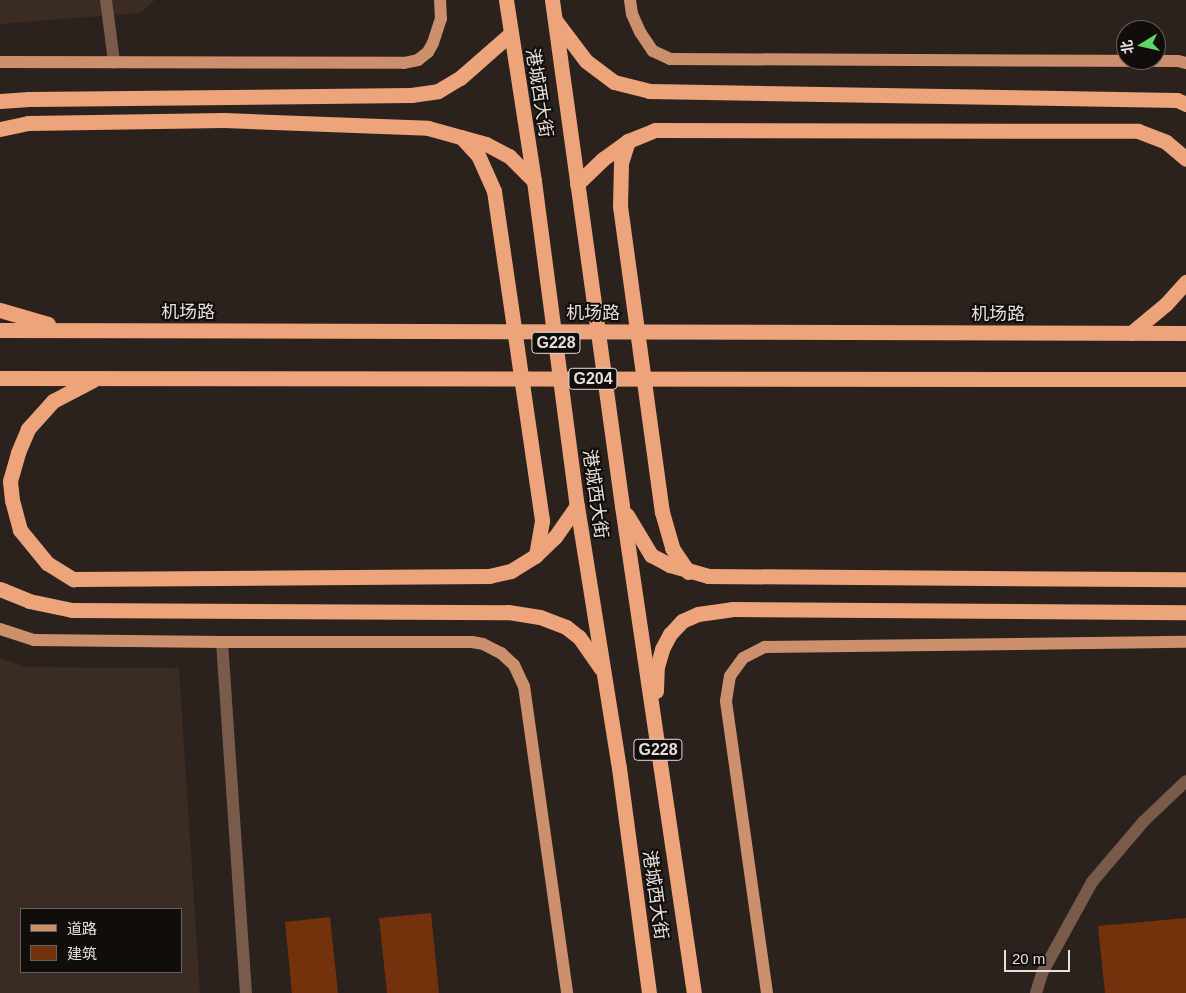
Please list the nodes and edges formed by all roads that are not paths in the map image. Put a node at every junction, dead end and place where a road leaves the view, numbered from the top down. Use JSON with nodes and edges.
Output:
{"nodes":[{"id":1,"x":106,"y":0,"type":"edge"},
{"id":2,"x":440,"y":0,"type":"edge"},
{"id":3,"x":506,"y":0,"type":"edge"},
{"id":4,"x":552,"y":0,"type":"edge"},
{"id":5,"x":630,"y":0,"type":"edge"},
{"id":6,"x":554,"y":18,"type":"junction"},
{"id":7,"x":510,"y":34,"type":"junction"},
{"id":8,"x":0,"y":62,"type":"edge"},
{"id":9,"x":114,"y":62,"type":"junction"},
{"id":10,"x":1186,"y":63,"type":"edge"},
{"id":11,"x":0,"y":101,"type":"edge"},
{"id":12,"x":1186,"y":104,"type":"edge"},
{"id":13,"x":0,"y":129,"type":"edge"},
{"id":14,"x":460,"y":136,"type":"junction"},
{"id":15,"x":628,"y":141,"type":"junction"},
{"id":16,"x":1186,"y":159,"type":"edge"},
{"id":17,"x":534,"y":181,"type":"junction"},
{"id":18,"x":577,"y":184,"type":"junction"},
{"id":19,"x":1186,"y":282,"type":"edge"},
{"id":20,"x":0,"y":310,"type":"edge"},
{"id":21,"x":0,"y":330,"type":"edge"},
{"id":22,"x":79,"y":330,"type":"junction"},
{"id":23,"x":1131,"y":333,"type":"junction"},
{"id":24,"x":1186,"y":333,"type":"edge"},
{"id":25,"x":0,"y":378,"type":"edge"},
{"id":26,"x":96,"y":379,"type":"junction"},
{"id":27,"x":1186,"y":379,"type":"edge"},
{"id":28,"x":577,"y":506,"type":"junction"},
{"id":29,"x":622,"y":506,"type":"junction"},
{"id":30,"x":535,"y":556,"type":"junction"},
{"id":31,"x":688,"y":572,"type":"junction"},
{"id":32,"x":1186,"y":579,"type":"edge"},
{"id":33,"x":0,"y":589,"type":"edge"},
{"id":34,"x":1186,"y":612,"type":"edge"},
{"id":35,"x":0,"y":629,"type":"edge"},
{"id":36,"x":222,"y":642,"type":"junction"},
{"id":37,"x":1186,"y":642,"type":"edge"},
{"id":38,"x":604,"y":673,"type":"junction"},
{"id":39,"x":661,"y":767,"type":"junction"},
{"id":40,"x":1186,"y":781,"type":"edge"},
{"id":41,"x":246,"y":993,"type":"edge"},
{"id":42,"x":567,"y":993,"type":"edge"},
{"id":43,"x":649,"y":993,"type":"edge"},
{"id":44,"x":694,"y":993,"type":"edge"},
{"id":45,"x":767,"y":993,"type":"edge"},
{"id":46,"x":1036,"y":993,"type":"edge"}],
"edges":[{"from":1,"to":9,"type":"street"},
{"from":2,"to":9,"type":"main road"},
{"from":3,"to":7,"type":"highway","name":"港城西大街","number":"G228"},
{"from":4,"to":6,"type":"highway","name":"港城西大街","number":"G228"},
{"from":5,"to":10,"type":"main road"},
{"from":6,"to":12,"type":"highway"},
{"from":6,"to":18,"type":"highway","name":"港城西大街","number":"G228"},
{"from":7,"to":11,"type":"highway"},
{"from":7,"to":17,"type":"highway","name":"港城西大街","number":"G228"},
{"from":8,"to":9,"type":"main road"},
{"from":13,"to":14,"type":"highway"},
{"from":14,"to":17,"type":"highway"},
{"from":14,"to":30,"type":"highway"},
{"from":15,"to":16,"type":"highway"},
{"from":15,"to":18,"type":"highway"},
{"from":15,"to":31,"type":"highway"},
{"from":17,"to":28,"type":"highway","name":"港城西大街","number":"G228"},
{"from":18,"to":29,"type":"highway","name":"港城西大街","number":"G228"},
{"from":19,"to":23,"type":"highway"},
{"from":20,"to":22,"type":"highway"},
{"from":21,"to":22,"type":"highway","name":"机场路"},
{"from":22,"to":23,"type":"highway","name":"机场路"},
{"from":23,"to":24,"type":"highway","name":"机场路"},
{"from":25,"to":26,"type":"highway","number":"G204"},
{"from":26,"to":27,"type":"highway","number":"G204"},
{"from":26,"to":30,"type":"highway"},
{"from":28,"to":30,"type":"highway"},
{"from":28,"to":38,"type":"highway","name":"港城西大街","number":"G228"},
{"from":29,"to":31,"type":"highway"},
{"from":29,"to":39,"type":"highway","name":"港城西大街","number":"G228"},
{"from":31,"to":32,"type":"highway"},
{"from":33,"to":38,"type":"highway"},
{"from":34,"to":39,"type":"highway"},
{"from":35,"to":36,"type":"main road"},
{"from":36,"to":41,"type":"street"},
{"from":36,"to":42,"type":"main road"},
{"from":37,"to":45,"type":"main road"},
{"from":38,"to":43,"type":"highway","name":"港城西大街","number":"G228"},
{"from":39,"to":44,"type":"highway","name":"港城西大街","number":"G228"},
{"from":40,"to":46,"type":"street"}]}
